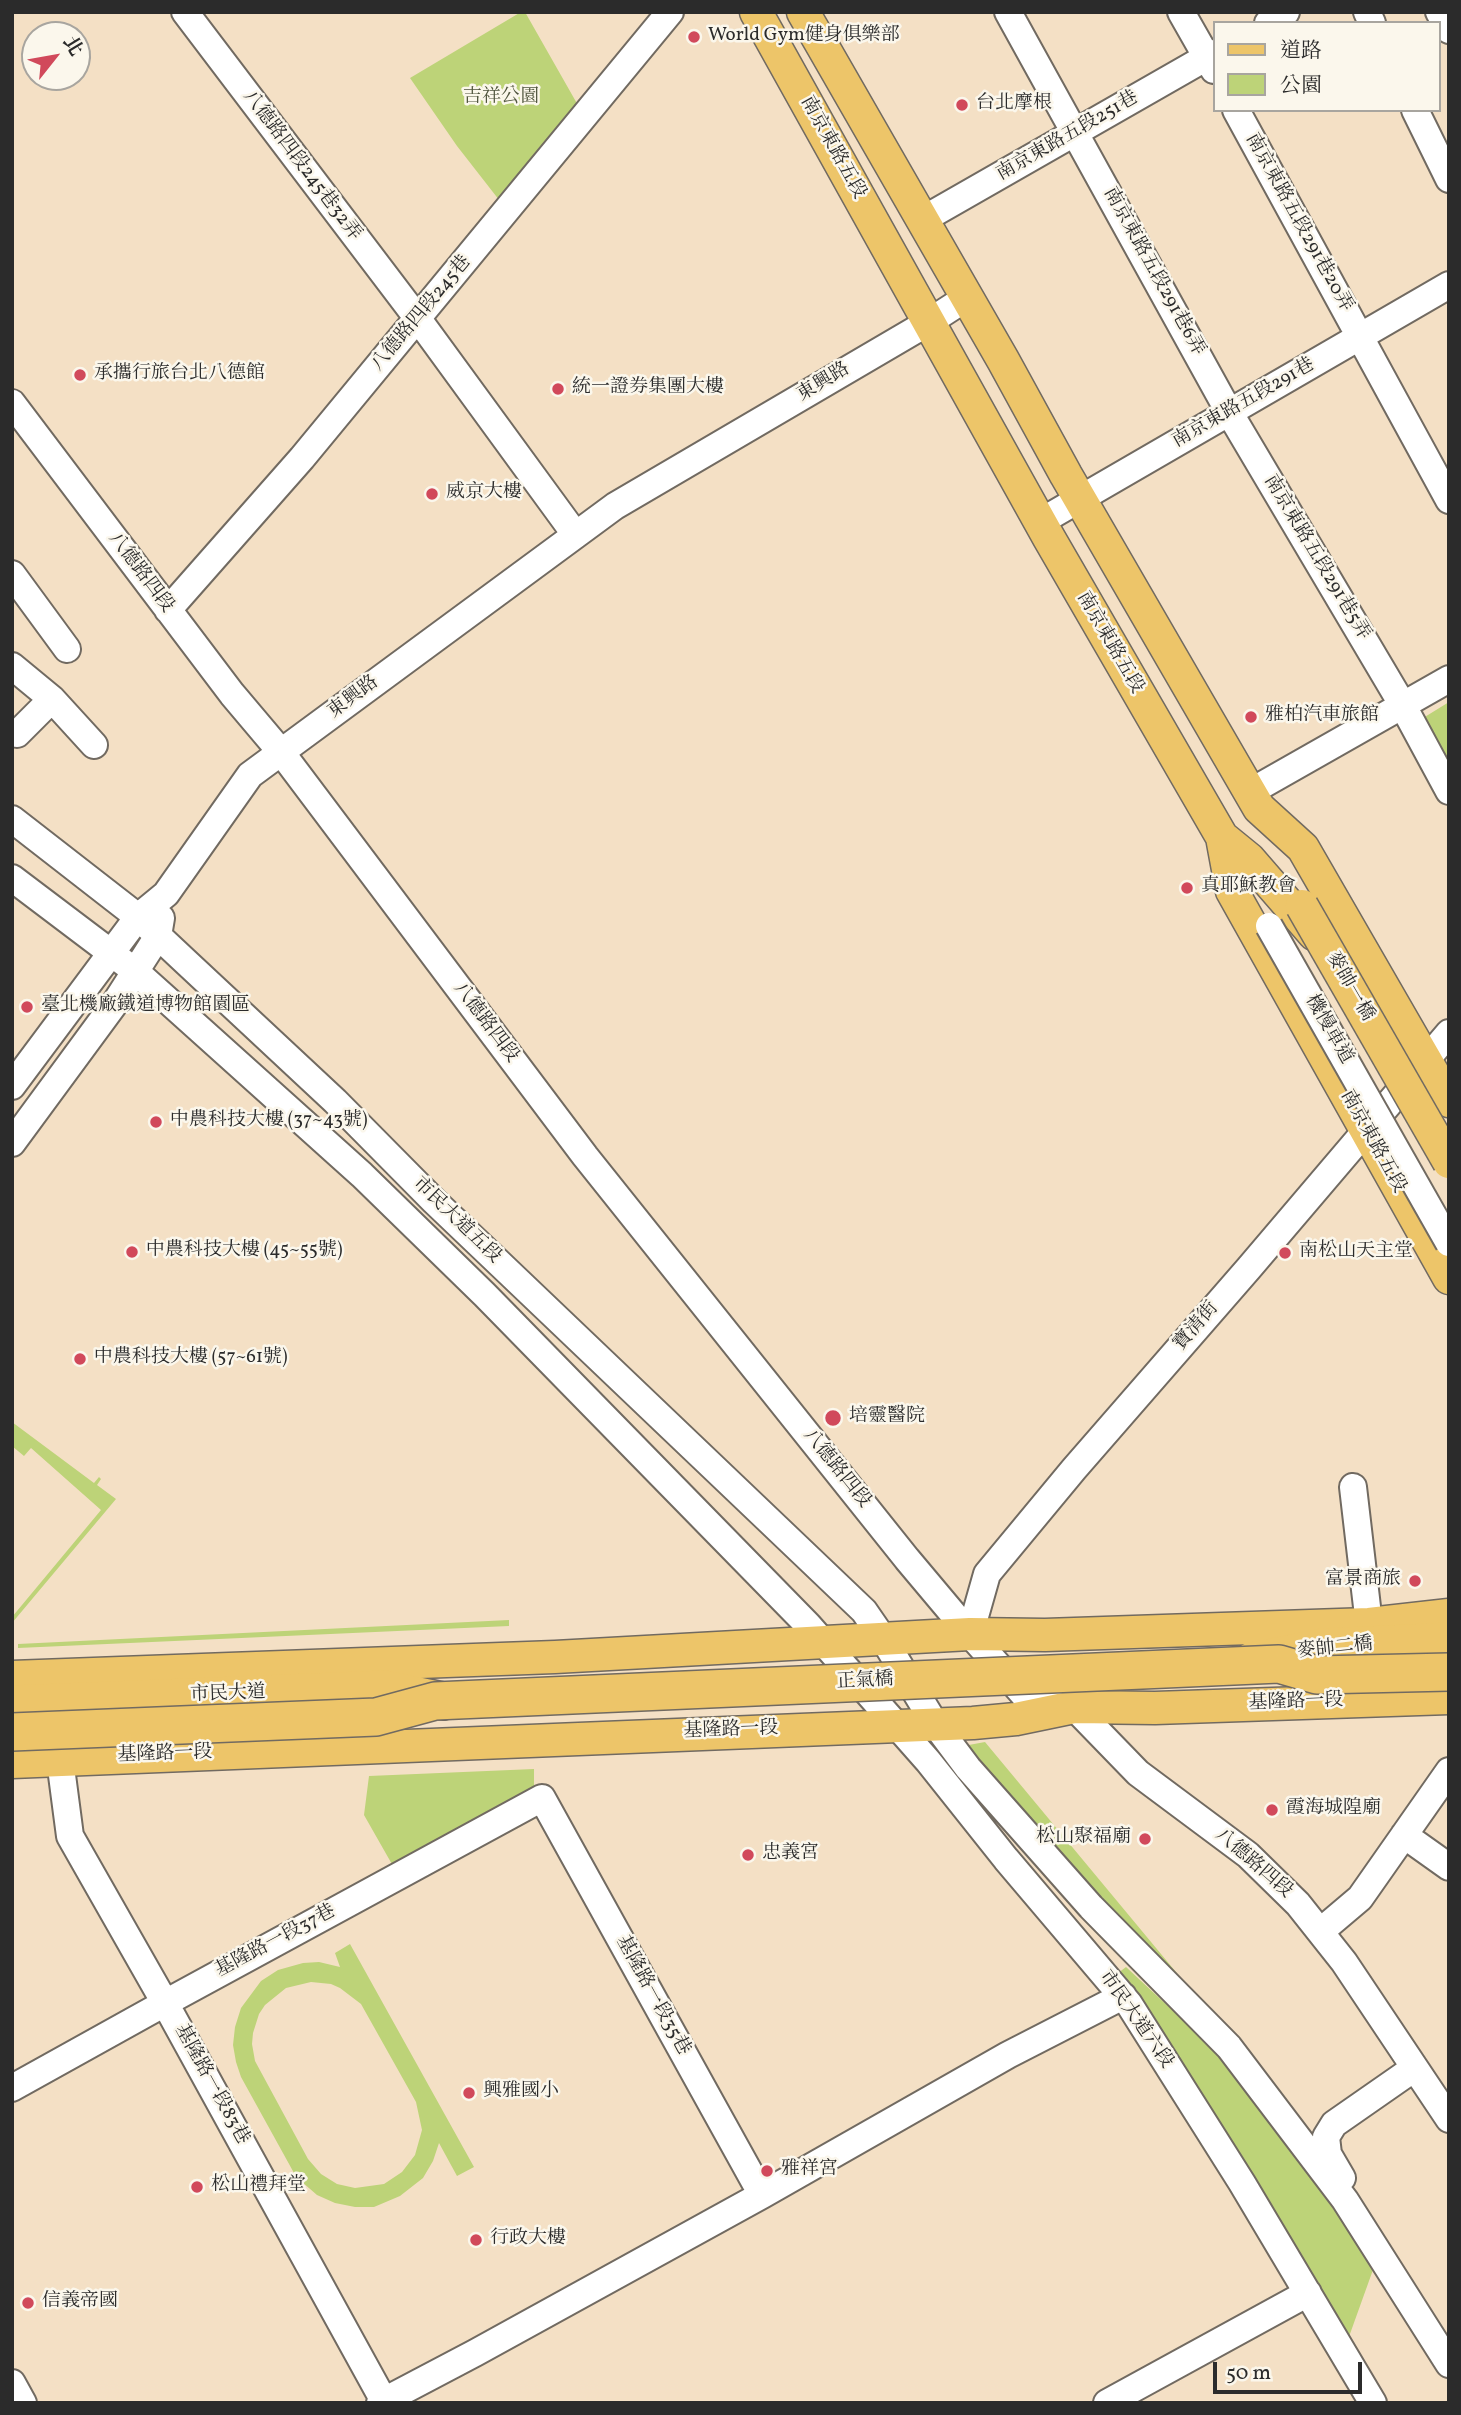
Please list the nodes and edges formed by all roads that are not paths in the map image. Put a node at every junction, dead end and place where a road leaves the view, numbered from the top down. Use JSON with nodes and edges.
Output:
{"nodes":[{"id":1,"x":185,"y":12,"type":"edge"},
{"id":2,"x":670,"y":12,"type":"edge"},
{"id":3,"x":756,"y":12,"type":"edge"},
{"id":4,"x":803,"y":12,"type":"edge"},
{"id":5,"x":1008,"y":12,"type":"edge"},
{"id":6,"x":1181,"y":12,"type":"edge"},
{"id":7,"x":1439,"y":12,"type":"edge"},
{"id":8,"x":1449,"y":30,"type":"edge"},
{"id":9,"x":1212,"y":60,"type":"edge"},
{"id":10,"x":1237,"y":112,"type":"edge"},
{"id":11,"x":1416,"y":112,"type":"edge"},
{"id":12,"x":1076,"y":132,"type":"junction"},
{"id":13,"x":1449,"y":179,"type":"edge"},
{"id":14,"x":922,"y":220,"type":"junction"},
{"id":15,"x":1449,"y":285,"type":"edge"},
{"id":16,"x":966,"y":298,"type":"junction"},
{"id":17,"x":418,"y":319,"type":"junction"},
{"id":18,"x":929,"y":322,"type":"junction"},
{"id":19,"x":1360,"y":336,"type":"junction"},
{"id":20,"x":12,"y":403,"type":"edge"},
{"id":21,"x":1229,"y":412,"type":"junction"},
{"id":22,"x":1081,"y":499,"type":"junction"},
{"id":23,"x":1449,"y":500,"type":"edge"},
{"id":24,"x":1040,"y":522,"type":"junction"},
{"id":25,"x":575,"y":534,"type":"junction"},
{"id":26,"x":12,"y":574,"type":"edge"},
{"id":27,"x":168,"y":610,"type":"junction"},
{"id":28,"x":67,"y":649,"type":"dead end"},
{"id":29,"x":12,"y":666,"type":"edge"},
{"id":30,"x":1449,"y":679,"type":"edge"},
{"id":31,"x":51,"y":699,"type":"junction"},
{"id":32,"x":1402,"y":704,"type":"junction"},
{"id":33,"x":17,"y":734,"type":"dead end"},
{"id":34,"x":94,"y":744,"type":"dead end"},
{"id":35,"x":281,"y":752,"type":"junction"},
{"id":36,"x":1449,"y":791,"type":"edge"},
{"id":37,"x":1255,"y":800,"type":"junction"},
{"id":38,"x":12,"y":819,"type":"edge"},
{"id":39,"x":1222,"y":837,"type":"junction"},
{"id":40,"x":12,"y":878,"type":"edge"},
{"id":41,"x":166,"y":894,"type":"junction"},
{"id":42,"x":1311,"y":913,"type":"junction"},
{"id":43,"x":138,"y":917,"type":"junction"},
{"id":44,"x":1269,"y":926,"type":"dead end"},
{"id":45,"x":158,"y":936,"type":"junction"},
{"id":46,"x":110,"y":954,"type":"junction"},
{"id":47,"x":135,"y":971,"type":"junction"},
{"id":48,"x":1449,"y":1033,"type":"edge"},
{"id":49,"x":1426,"y":1061,"type":"junction"},
{"id":50,"x":12,"y":1086,"type":"edge"},
{"id":51,"x":1449,"y":1101,"type":"edge"},
{"id":52,"x":1366,"y":1130,"type":"junction"},
{"id":53,"x":1449,"y":1133,"type":"edge"},
{"id":54,"x":12,"y":1143,"type":"edge"},
{"id":55,"x":1449,"y":1162,"type":"edge"},
{"id":56,"x":1449,"y":1175,"type":"edge"},
{"id":57,"x":1449,"y":1243,"type":"edge"},
{"id":58,"x":1449,"y":1278,"type":"edge"},
{"id":59,"x":1353,"y":1487,"type":"dead end"},
{"id":60,"x":1449,"y":1615,"type":"edge"},
{"id":61,"x":1369,"y":1624,"type":"junction"},
{"id":62,"x":970,"y":1634,"type":"junction"},
{"id":63,"x":884,"y":1640,"type":"junction"},
{"id":64,"x":822,"y":1641,"type":"junction"},
{"id":65,"x":1449,"y":1642,"type":"edge"},
{"id":66,"x":555,"y":1657,"type":"junction"},
{"id":67,"x":1449,"y":1662,"type":"edge"},
{"id":68,"x":1279,"y":1664,"type":"junction"},
{"id":69,"x":1222,"y":1666,"type":"junction"},
{"id":70,"x":1449,"y":1671,"type":"edge"},
{"id":71,"x":12,"y":1677,"type":"edge"},
{"id":72,"x":1449,"y":1698,"type":"edge"},
{"id":73,"x":439,"y":1701,"type":"junction"},
{"id":74,"x":12,"y":1705,"type":"edge"},
{"id":75,"x":1074,"y":1707,"type":"junction"},
{"id":76,"x":1042,"y":1715,"type":"junction"},
{"id":77,"x":935,"y":1724,"type":"junction"},
{"id":78,"x":896,"y":1726,"type":"junction"},
{"id":79,"x":12,"y":1732,"type":"edge"},
{"id":80,"x":547,"y":1739,"type":"junction"},
{"id":81,"x":60,"y":1760,"type":"junction"},
{"id":82,"x":12,"y":1762,"type":"edge"},
{"id":83,"x":1449,"y":1771,"type":"edge"},
{"id":84,"x":542,"y":1798,"type":"joint"},
{"id":85,"x":1404,"y":1835,"type":"junction"},
{"id":86,"x":1449,"y":1867,"type":"edge"},
{"id":87,"x":1321,"y":1931,"type":"junction"},
{"id":88,"x":1123,"y":1996,"type":"junction"},
{"id":89,"x":165,"y":2003,"type":"junction"},
{"id":90,"x":1413,"y":2068,"type":"junction"},
{"id":91,"x":12,"y":2088,"type":"edge"},
{"id":92,"x":1449,"y":2119,"type":"edge"},
{"id":93,"x":762,"y":2195,"type":"junction"},
{"id":94,"x":1396,"y":2281,"type":"junction"},
{"id":95,"x":1308,"y":2293,"type":"junction"},
{"id":96,"x":1449,"y":2364,"type":"edge"},
{"id":97,"x":12,"y":2383,"type":"edge"},
{"id":98,"x":383,"y":2402,"type":"edge"},
{"id":99,"x":23,"y":2403,"type":"edge"},
{"id":100,"x":1107,"y":2403,"type":"edge"},
{"id":101,"x":1373,"y":2403,"type":"edge"}],
"edges":[{"from":1,"to":17,"type":"street","name":"八德路四段245巷32弄"},
{"from":2,"to":17,"type":"street","name":"八德路四段245巷"},
{"from":3,"to":18,"type":"main road","name":"南京東路五段"},
{"from":4,"to":14,"type":"main road"},
{"from":5,"to":12,"type":"street","name":"南京東路五段291巷6弄"},
{"from":6,"to":9,"type":"street"},
{"from":7,"to":8,"type":"street"},
{"from":9,"to":12,"type":"street","name":"南京東路五段251巷"},
{"from":10,"to":19,"type":"street","name":"南京東路五段291巷20弄"},
{"from":11,"to":13,"type":"street"},
{"from":12,"to":14,"type":"street","name":"南京東路五段251巷"},
{"from":12,"to":21,"type":"street","name":"南京東路五段291巷6弄"},
{"from":14,"to":16,"type":"main road"},
{"from":15,"to":19,"type":"street","name":"南京東路五段291巷"},
{"from":16,"to":18,"type":"street","name":"東興路"},
{"from":16,"to":22,"type":"main road"},
{"from":17,"to":25,"type":"street"},
{"from":17,"to":27,"type":"street","name":"八德路四段245巷"},
{"from":18,"to":24,"type":"main road","name":"南京東路五段"},
{"from":18,"to":25,"type":"street","name":"東興路"},
{"from":19,"to":21,"type":"street","name":"南京東路五段291巷"},
{"from":19,"to":23,"type":"street","name":"南京東路五段291巷20弄"},
{"from":20,"to":27,"type":"street","name":"八德路四段"},
{"from":21,"to":22,"type":"street","name":"南京東路五段291巷"},
{"from":21,"to":32,"type":"street","name":"南京東路五段291巷5弄"},
{"from":22,"to":24,"type":"street","name":"南京東路五段291巷"},
{"from":22,"to":37,"type":"main road"},
{"from":24,"to":39,"type":"main road","name":"南京東路五段"},
{"from":25,"to":35,"type":"street","name":"東興路"},
{"from":26,"to":28,"type":"street"},
{"from":27,"to":35,"type":"street","name":"八德路四段"},
{"from":29,"to":31,"type":"street"},
{"from":30,"to":32,"type":"street"},
{"from":31,"to":33,"type":"street"},
{"from":31,"to":34,"type":"street"},
{"from":32,"to":36,"type":"street","name":"南京東路五段291巷5弄"},
{"from":32,"to":37,"type":"street"},
{"from":35,"to":41,"type":"street","name":"東興路"},
{"from":35,"to":62,"type":"street","name":"八德路四段"},
{"from":37,"to":42,"type":"main road","name":"麥帥一橋"},
{"from":37,"to":49,"type":"main road"},
{"from":38,"to":43,"type":"street","name":"市民大道五段"},
{"from":39,"to":42,"type":"main road"},
{"from":39,"to":52,"type":"main road","name":"南京東路五段"},
{"from":40,"to":46,"type":"street","name":"市民大道五段"},
{"from":41,"to":43,"type":"street","name":"東興路"},
{"from":41,"to":45,"type":"street","name":"東興路"},
{"from":42,"to":53,"type":"street"},
{"from":42,"to":55,"type":"main road","name":"麥帥一橋","bridge":true},
{"from":42,"to":56,"type":"main road","name":"麥帥一橋","bridge":true},
{"from":43,"to":45,"type":"street","name":"市民大道五段"},
{"from":43,"to":46,"type":"street","name":"東興路"},
{"from":44,"to":57,"type":"street","name":"機慢車道","bridge":true},
{"from":45,"to":47,"type":"street","name":"東興路"},
{"from":45,"to":63,"type":"street","name":"市民大道五段"},
{"from":46,"to":47,"type":"street","name":"市民大道五段"},
{"from":46,"to":50,"type":"street","name":"東興路"},
{"from":47,"to":54,"type":"street","name":"東興路"},
{"from":47,"to":64,"type":"street","name":"市民大道五段"},
{"from":48,"to":49,"type":"street","name":"寶清街"},
{"from":49,"to":51,"type":"main road"},
{"from":49,"to":52,"type":"street","name":"寶清街"},
{"from":52,"to":58,"type":"main road","name":"南京東路五段"},
{"from":52,"to":62,"type":"street","name":"寶清街"},
{"from":59,"to":61,"type":"street"},
{"from":60,"to":61,"type":"main road"},
{"from":61,"to":62,"type":"main road"},
{"from":62,"to":63,"type":"main road"},
{"from":62,"to":75,"type":"street","name":"八德路四段"},
{"from":62,"to":76,"type":"street","name":"八德路四段"},
{"from":63,"to":64,"type":"main road"},
{"from":63,"to":77,"type":"street","name":"市民大道六段"},
{"from":64,"to":66,"type":"main road"},
{"from":64,"to":78,"type":"street","name":"市民大道六段"},
{"from":65,"to":68,"type":"highway","name":"麥帥二橋"},
{"from":65,"to":69,"type":"highway","name":"麥帥二橋","bridge":true},
{"from":66,"to":71,"type":"main road"},
{"from":66,"to":80,"type":"main road"},
{"from":67,"to":75,"type":"main road"},
{"from":68,"to":70,"type":"highway","name":"正氣橋","bridge":true},
{"from":68,"to":73,"type":"highway","name":"正氣橋","bridge":true},
{"from":69,"to":70,"type":"highway","name":"正氣橋","bridge":true},
{"from":69,"to":73,"type":"highway","name":"正氣橋","bridge":true},
{"from":72,"to":75,"type":"main road","name":"基隆路一段"},
{"from":73,"to":74,"type":"highway","name":"市民大道"},
{"from":73,"to":79,"type":"highway","bridge":true},
{"from":75,"to":76,"type":"main road","name":"基隆路一段"},
{"from":75,"to":87,"type":"street","name":"八德路四段"},
{"from":76,"to":77,"type":"main road","name":"基隆路一段"},
{"from":77,"to":78,"type":"main road","name":"基隆路一段"},
{"from":77,"to":94,"type":"street","name":"市民大道六段"},
{"from":78,"to":80,"type":"main road","name":"基隆路一段"},
{"from":78,"to":88,"type":"street","name":"市民大道六段"},
{"from":80,"to":81,"type":"main road","name":"基隆路一段"},
{"from":81,"to":82,"type":"main road","name":"基隆路一段"},
{"from":81,"to":89,"type":"street","name":"基隆路一段83巷"},
{"from":83,"to":85,"type":"street"},
{"from":84,"to":89,"type":"street","name":"基隆路一段37巷"},
{"from":84,"to":93,"type":"street","name":"基隆路一段35巷"},
{"from":85,"to":86,"type":"street"},
{"from":85,"to":87,"type":"street"},
{"from":87,"to":90,"type":"street","name":"八德路四段"},
{"from":88,"to":93,"type":"street"},
{"from":88,"to":95,"type":"street","name":"市民大道六段"},
{"from":89,"to":91,"type":"street","name":"基隆路一段37巷"},
{"from":89,"to":98,"type":"street","name":"基隆路一段83巷"},
{"from":90,"to":92,"type":"street","name":"八德路四段"},
{"from":90,"to":94,"type":"street"},
{"from":93,"to":98,"type":"street"},
{"from":94,"to":96,"type":"street","name":"市民大道六段"},
{"from":95,"to":100,"type":"street"},
{"from":95,"to":101,"type":"street","name":"市民大道六段"},
{"from":97,"to":99,"type":"street"}]}
